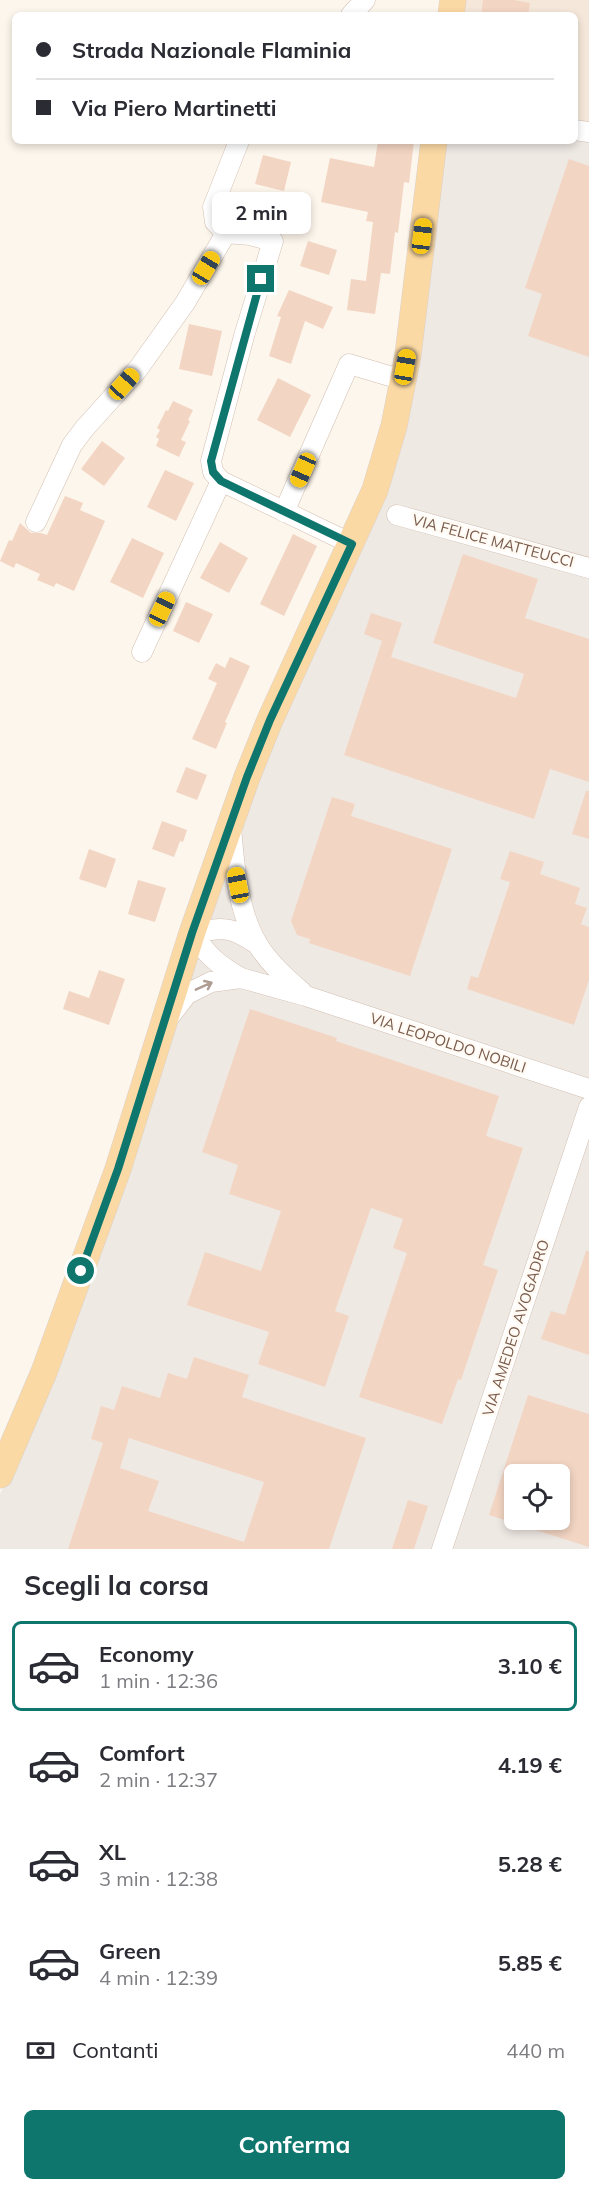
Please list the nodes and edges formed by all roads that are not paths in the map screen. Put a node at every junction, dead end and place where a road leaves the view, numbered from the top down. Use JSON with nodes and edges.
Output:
{"nodes":[{"id":1,"x":365,"y":0,"type":"edge"},
{"id":2,"x":354,"y":12,"type":"edge"},
{"id":3,"x":238,"y":144,"type":"edge"},
{"id":4,"x":434,"y":144,"type":"edge"},
{"id":5,"x":226,"y":233,"type":"junction"},
{"id":6,"x":403,"y":380,"type":"junction"},
{"id":7,"x":221,"y":481,"type":"junction"},
{"id":8,"x":284,"y":512,"type":"junction"},
{"id":9,"x":397,"y":515,"type":"dead end"},
{"id":10,"x":36,"y":522,"type":"dead end"},
{"id":11,"x":352,"y":544,"type":"junction"},
{"id":12,"x":589,"y":568,"type":"edge"},
{"id":13,"x":142,"y":652,"type":"dead end"},
{"id":14,"x":231,"y":821,"type":"junction"},
{"id":15,"x":192,"y":933,"type":"junction"},
{"id":16,"x":257,"y":944,"type":"junction"},
{"id":17,"x":241,"y":978,"type":"junction"},
{"id":18,"x":306,"y":996,"type":"junction"},
{"id":19,"x":163,"y":1025,"type":"junction"},
{"id":20,"x":589,"y":1089,"type":"edge"},
{"id":21,"x":589,"y":1107,"type":"edge"},
{"id":22,"x":0,"y":1475,"type":"edge"},
{"id":23,"x":442,"y":1549,"type":"edge"}],
"edges":[{"from":1,"to":2,"type":"street"},
{"from":3,"to":5,"type":"street"},
{"from":4,"to":6,"type":"main road"},
{"from":5,"to":7,"type":"street"},
{"from":5,"to":10,"type":"street"},
{"from":6,"to":8,"type":"street"},
{"from":6,"to":11,"type":"main road"},
{"from":7,"to":8,"type":"street"},
{"from":7,"to":13,"type":"street"},
{"from":8,"to":11,"type":"street"},
{"from":9,"to":12,"type":"street","name":"VIA FELICE MATTEUCCI"},
{"from":11,"to":14,"type":"main road"},
{"from":14,"to":15,"type":"main road"},
{"from":14,"to":16,"type":"street","name":"VIA LEOPOLDO NOBILI"},
{"from":15,"to":16,"type":"street","name":"VIA LEOPOLDO NOBILI"},
{"from":15,"to":17,"type":"street","name":"VIA LEOPOLDO NOBILI"},
{"from":15,"to":19,"type":"main road"},
{"from":16,"to":18,"type":"street","name":"VIA LEOPOLDO NOBILI"},
{"from":17,"to":18,"type":"street","name":"VIA LEOPOLDO NOBILI"},
{"from":19,"to":17,"type":"street","name":"VIA LEOPOLDO NOBILI","one_way":true},
{"from":18,"to":20,"type":"street","name":"VIA LEOPOLDO NOBILI"},
{"from":19,"to":22,"type":"main road"},
{"from":21,"to":23,"type":"street","name":"VIA AMEDEO AVOGADRO"}]}
